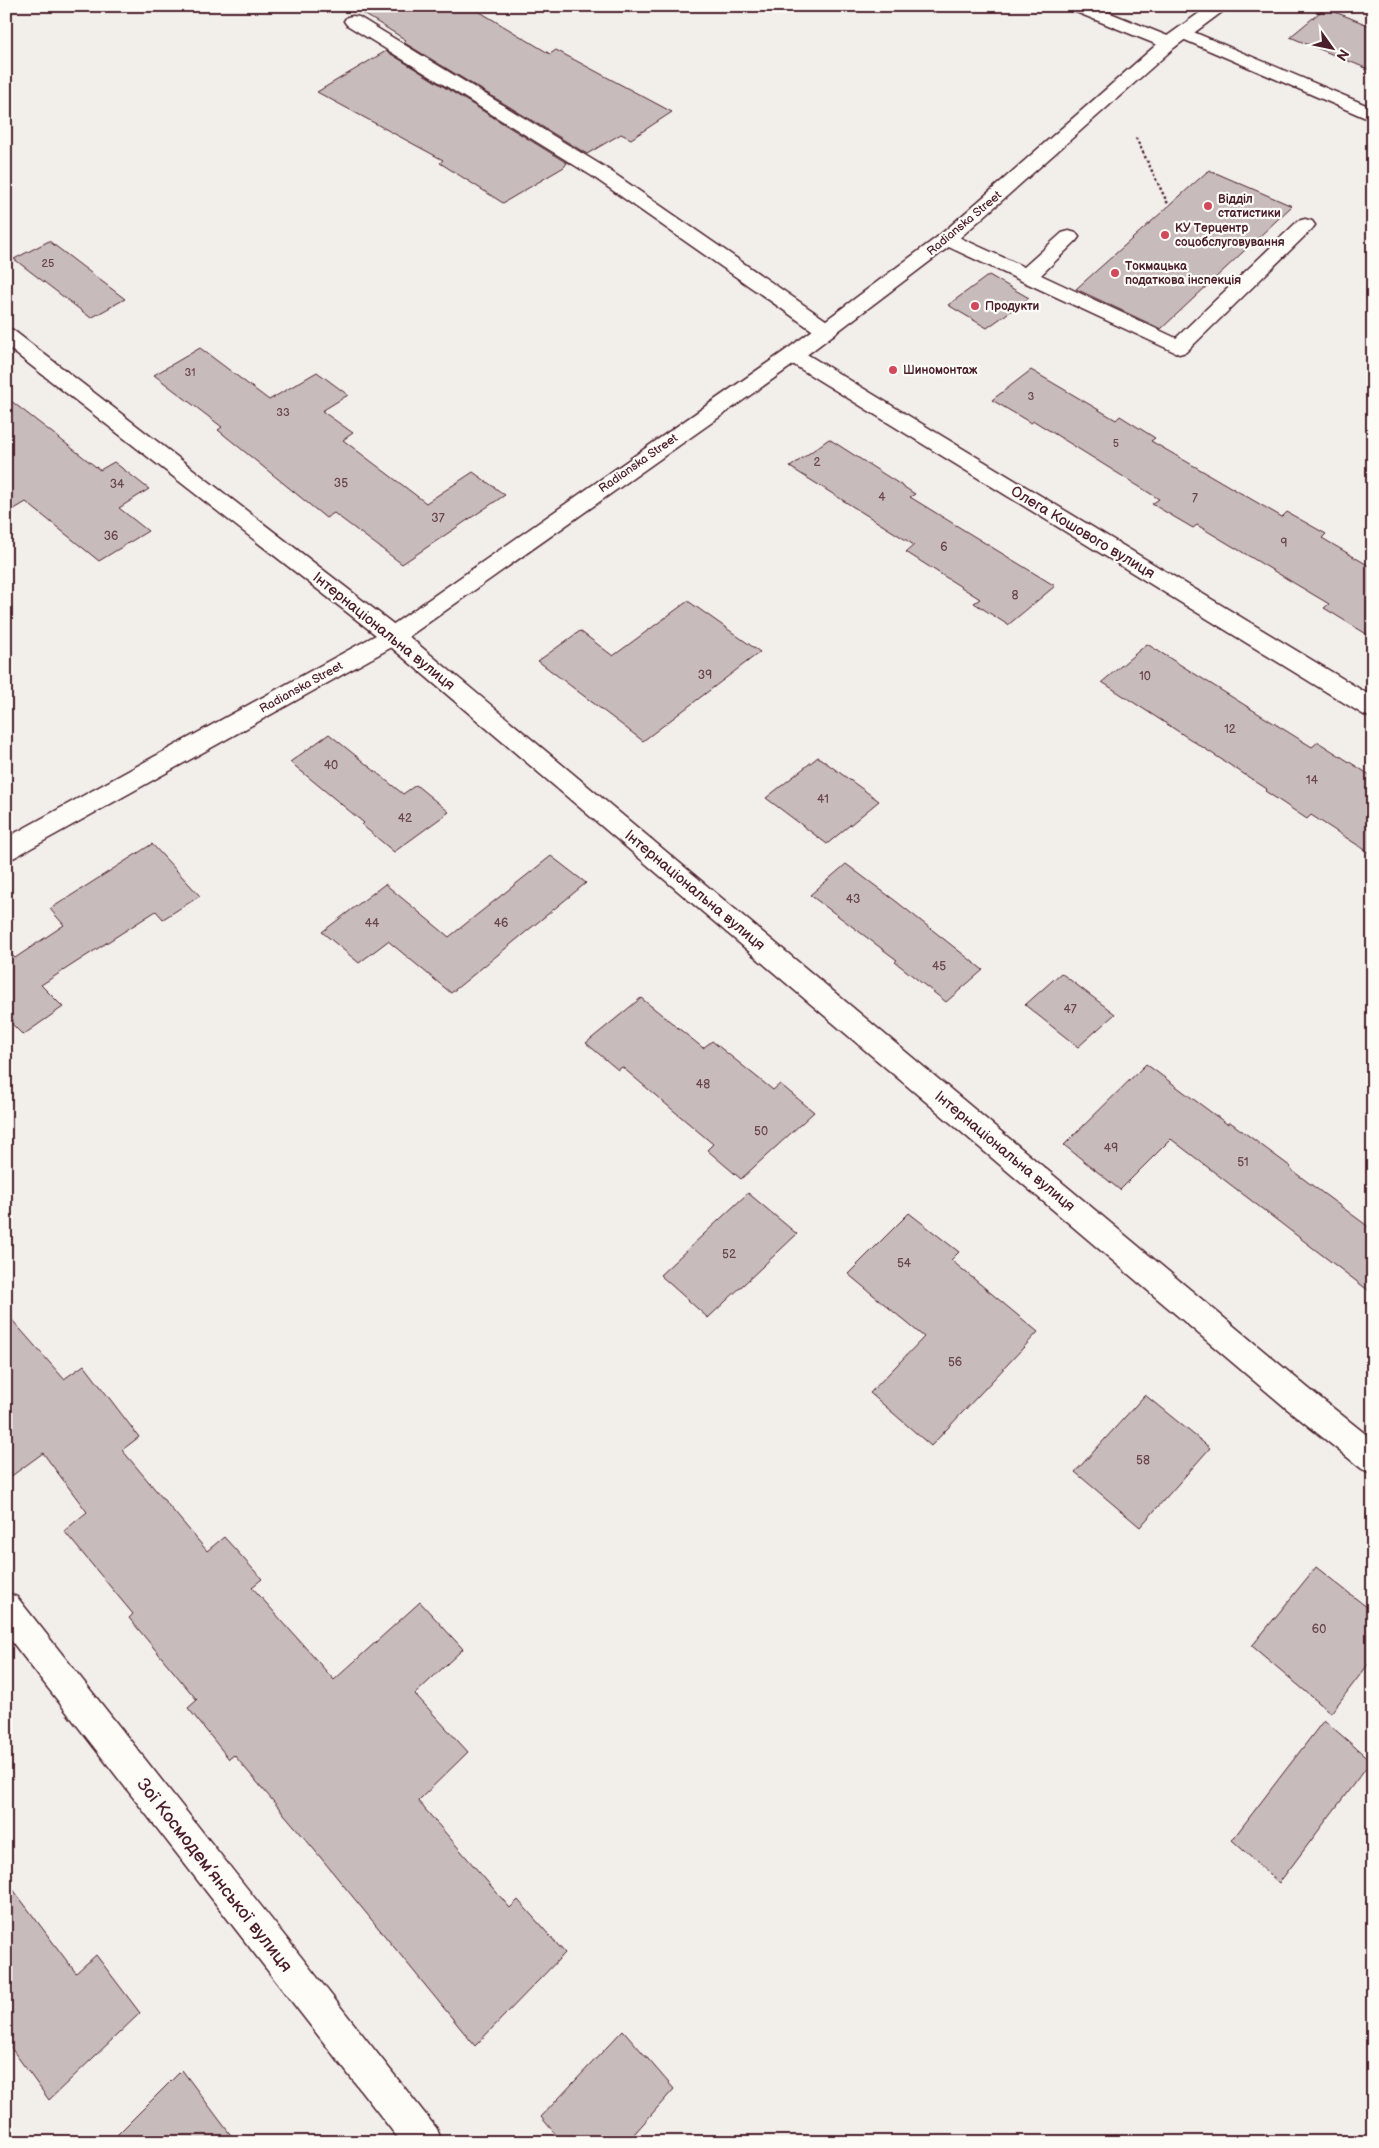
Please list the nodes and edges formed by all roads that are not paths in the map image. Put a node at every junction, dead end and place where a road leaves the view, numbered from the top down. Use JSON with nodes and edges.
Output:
{"nodes":[{"id":1,"x":1077,"y":6,"type":"edge"},
{"id":2,"x":1221,"y":6,"type":"edge"},
{"id":3,"x":353,"y":21,"type":"dead end"},
{"id":4,"x":1176,"y":38,"type":"junction"},
{"id":5,"x":1373,"y":115,"type":"edge"},
{"id":6,"x":1305,"y":225,"type":"dead end"},
{"id":7,"x":1069,"y":237,"type":"dead end"},
{"id":8,"x":947,"y":239,"type":"junction"},
{"id":9,"x":1027,"y":276,"type":"junction"},
{"id":10,"x":826,"y":330,"type":"junction"},
{"id":11,"x":6,"y":335,"type":"edge"},
{"id":12,"x":793,"y":355,"type":"junction"},
{"id":13,"x":392,"y":636,"type":"junction"},
{"id":14,"x":1373,"y":708,"type":"edge"},
{"id":15,"x":8,"y":847,"type":"edge"},
{"id":16,"x":1373,"y":1459,"type":"edge"},
{"id":17,"x":6,"y":1608,"type":"edge"},
{"id":18,"x":424,"y":2142,"type":"edge"}],
"edges":[{"from":1,"to":4,"type":"street"},
{"from":2,"to":4,"type":"street","name":"Radianska Street"},
{"from":3,"to":10,"type":"street"},
{"from":4,"to":5,"type":"street"},
{"from":4,"to":8,"type":"street","name":"Radianska Street"},
{"from":6,"to":9,"type":"street"},
{"from":7,"to":9,"type":"street"},
{"from":8,"to":9,"type":"street"},
{"from":8,"to":10,"type":"street","name":"Radianska Street"},
{"from":10,"to":12,"type":"street","name":"Radianska Street"},
{"from":11,"to":13,"type":"street","name":"Інтернаціональна вулиця"},
{"from":12,"to":13,"type":"street","name":"Radianska Street"},
{"from":12,"to":14,"type":"street","name":"Олега Кошового вулиця"},
{"from":13,"to":15,"type":"street","name":"Radianska Street"},
{"from":13,"to":16,"type":"street","name":"Інтернаціональна вулиця"},
{"from":17,"to":18,"type":"street","name":"Зої Космодем’янської вулиця"}]}
